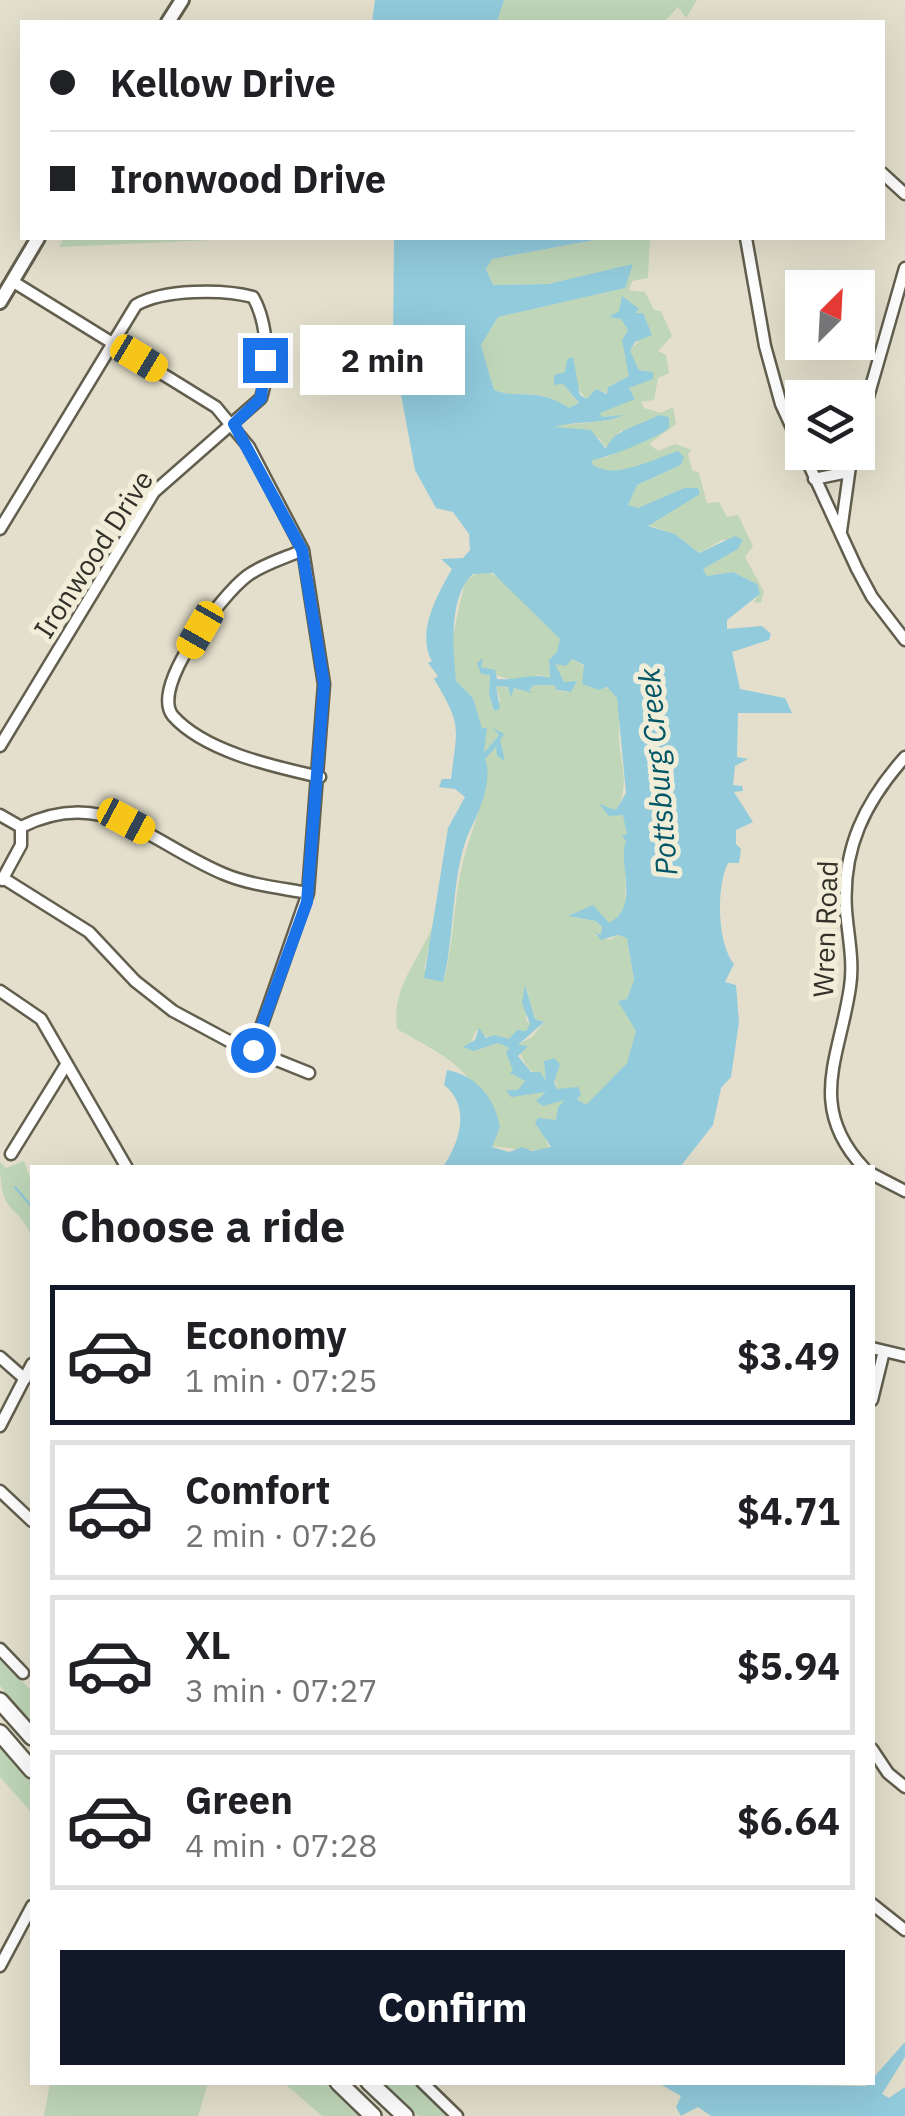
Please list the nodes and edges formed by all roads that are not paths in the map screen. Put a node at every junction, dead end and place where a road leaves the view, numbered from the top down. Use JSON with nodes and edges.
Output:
{"nodes":[{"id":1,"x":885,"y":177,"type":"edge"},
{"id":2,"x":905,"y":194,"type":"edge"},
{"id":3,"x":37,"y":240,"type":"edge"},
{"id":4,"x":746,"y":240,"type":"edge"},
{"id":5,"x":905,"y":268,"type":"edge"},
{"id":6,"x":12,"y":281,"type":"junction"},
{"id":7,"x":0,"y":302,"type":"edge"},
{"id":8,"x":113,"y":343,"type":"junction"},
{"id":9,"x":873,"y":380,"type":"edge"},
{"id":10,"x":234,"y":424,"type":"junction"},
{"id":11,"x":848,"y":472,"type":"joint"},
{"id":12,"x":814,"y":478,"type":"junction"},
{"id":13,"x":0,"y":529,"type":"edge"},
{"id":14,"x":840,"y":534,"type":"junction"},
{"id":15,"x":302,"y":550,"type":"junction"},
{"id":16,"x":905,"y":640,"type":"edge"},
{"id":17,"x":0,"y":746,"type":"edge"},
{"id":18,"x":905,"y":757,"type":"edge"},
{"id":19,"x":320,"y":777,"type":"junction"},
{"id":20,"x":0,"y":815,"type":"edge"},
{"id":21,"x":21,"y":827,"type":"junction"},
{"id":22,"x":2,"y":881,"type":"edge"},
{"id":23,"x":308,"y":893,"type":"junction"},
{"id":24,"x":0,"y":992,"type":"edge"},
{"id":25,"x":253,"y":1050,"type":"junction"},
{"id":26,"x":66,"y":1065,"type":"junction"},
{"id":27,"x":309,"y":1073,"type":"dead end"},
{"id":28,"x":11,"y":1154,"type":"dead end"},
{"id":29,"x":125,"y":1165,"type":"edge"},
{"id":30,"x":862,"y":1165,"type":"edge"},
{"id":31,"x":875,"y":1176,"type":"edge"},
{"id":32,"x":905,"y":1191,"type":"edge"},
{"id":33,"x":878,"y":1350,"type":"edge"},
{"id":34,"x":0,"y":1356,"type":"edge"},
{"id":35,"x":905,"y":1356,"type":"edge"},
{"id":36,"x":30,"y":1368,"type":"edge"},
{"id":37,"x":875,"y":1375,"type":"edge"},
{"id":38,"x":25,"y":1379,"type":"junction"},
{"id":39,"x":0,"y":1426,"type":"edge"},
{"id":40,"x":0,"y":1491,"type":"edge"},
{"id":41,"x":30,"y":1519,"type":"edge"},
{"id":42,"x":0,"y":1649,"type":"edge"},
{"id":43,"x":22,"y":1673,"type":"dead end"},
{"id":44,"x":0,"y":1701,"type":"edge"},
{"id":45,"x":0,"y":1733,"type":"edge"},
{"id":46,"x":30,"y":1736,"type":"edge"},
{"id":47,"x":875,"y":1754,"type":"edge"},
{"id":48,"x":30,"y":1768,"type":"edge"},
{"id":49,"x":905,"y":1786,"type":"edge"},
{"id":50,"x":875,"y":1906,"type":"edge"},
{"id":51,"x":30,"y":1910,"type":"edge"},
{"id":52,"x":905,"y":1930,"type":"edge"},
{"id":53,"x":0,"y":1966,"type":"edge"},
{"id":54,"x":341,"y":2085,"type":"edge"},
{"id":55,"x":372,"y":2085,"type":"edge"},
{"id":56,"x":425,"y":2085,"type":"edge"},
{"id":57,"x":373,"y":2116,"type":"edge"},
{"id":58,"x":405,"y":2116,"type":"edge"},
{"id":59,"x":457,"y":2116,"type":"edge"}],
"edges":[{"from":1,"to":2,"type":"street"},
{"from":3,"to":6,"type":"main road"},
{"from":4,"to":12,"type":"street"},
{"from":5,"to":9,"type":"street"},
{"from":6,"to":7,"type":"main road"},
{"from":6,"to":8,"type":"street"},
{"from":8,"to":10,"type":"street"},
{"from":8,"to":10,"type":"street","name":"Ironwood Drive"},
{"from":8,"to":13,"type":"street"},
{"from":10,"to":15,"type":"street"},
{"from":10,"to":17,"type":"street","name":"Ironwood Drive"},
{"from":11,"to":12,"type":"street"},
{"from":11,"to":14,"type":"street"},
{"from":12,"to":14,"type":"street"},
{"from":14,"to":16,"type":"street"},
{"from":15,"to":19,"type":"street"},
{"from":15,"to":19,"type":"street"},
{"from":18,"to":30,"type":"street","name":"Wren Road"},
{"from":19,"to":23,"type":"street"},
{"from":20,"to":21,"type":"street"},
{"from":21,"to":22,"type":"street"},
{"from":21,"to":23,"type":"street"},
{"from":22,"to":25,"type":"street"},
{"from":23,"to":25,"type":"street"},
{"from":24,"to":26,"type":"street"},
{"from":25,"to":27,"type":"street"},
{"from":26,"to":28,"type":"street"},
{"from":26,"to":29,"type":"street"},
{"from":31,"to":32,"type":"street"},
{"from":33,"to":35,"type":"street"},
{"from":33,"to":37,"type":"street"},
{"from":34,"to":38,"type":"street"},
{"from":36,"to":38,"type":"street"},
{"from":38,"to":39,"type":"street"},
{"from":40,"to":41,"type":"street"},
{"from":42,"to":43,"type":"street"},
{"from":44,"to":46,"type":"highway"},
{"from":45,"to":48,"type":"highway"},
{"from":47,"to":49,"type":"street"},
{"from":50,"to":52,"type":"street"},
{"from":51,"to":53,"type":"street"},
{"from":54,"to":57,"type":"highway"},
{"from":55,"to":58,"type":"highway"},
{"from":56,"to":59,"type":"street"}]}
